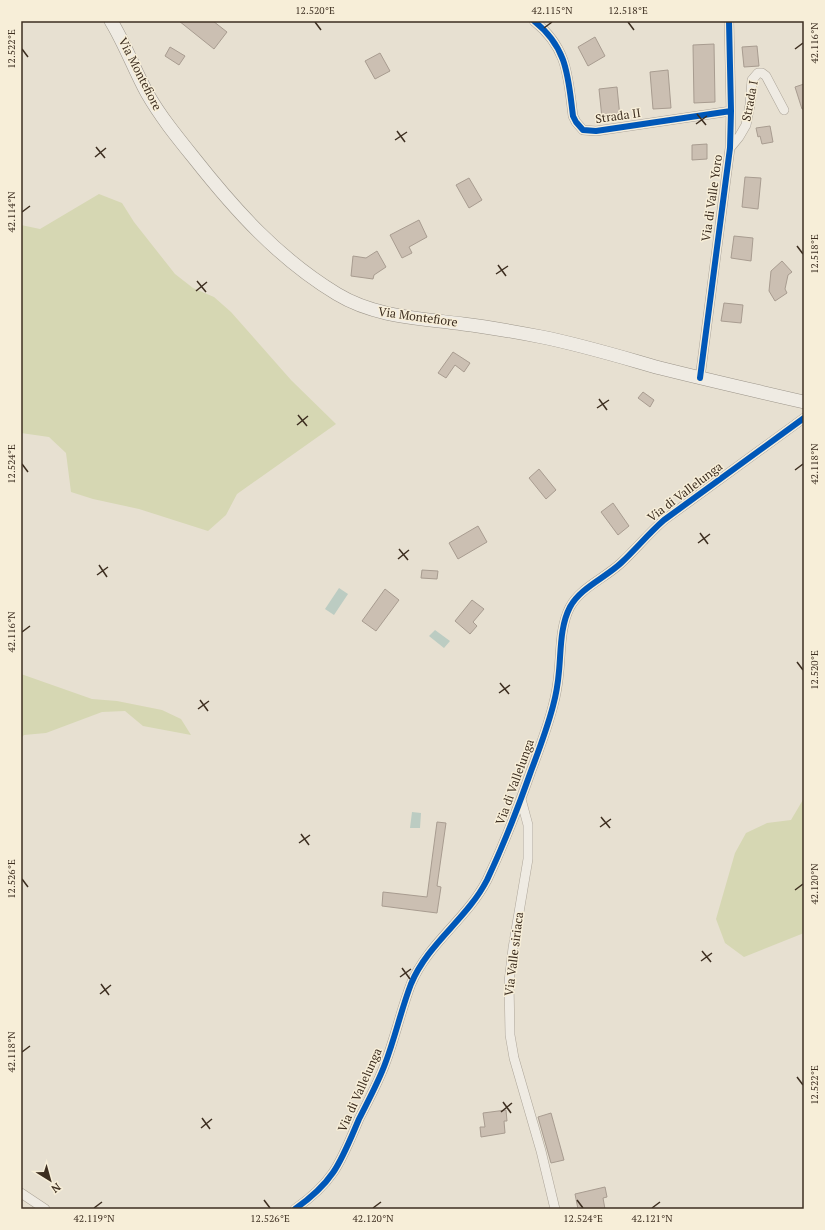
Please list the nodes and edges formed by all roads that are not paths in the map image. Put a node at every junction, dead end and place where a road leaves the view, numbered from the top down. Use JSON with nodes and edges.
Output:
{"nodes":[{"id":1,"x":111,"y":21,"type":"edge"},
{"id":2,"x":534,"y":21,"type":"edge"},
{"id":3,"x":729,"y":21,"type":"edge"},
{"id":4,"x":784,"y":110,"type":"dead end"},
{"id":5,"x":731,"y":111,"type":"junction"},
{"id":6,"x":730,"y":148,"type":"junction"},
{"id":7,"x":700,"y":378,"type":"junction"},
{"id":8,"x":804,"y":402,"type":"edge"},
{"id":9,"x":804,"y":418,"type":"edge"},
{"id":10,"x":521,"y":799,"type":"junction"},
{"id":11,"x":21,"y":1194,"type":"edge"},
{"id":12,"x":45,"y":1209,"type":"edge"},
{"id":13,"x":295,"y":1209,"type":"edge"},
{"id":14,"x":555,"y":1209,"type":"edge"}],
"edges":[{"from":1,"to":7,"type":"main road","name":"Via Montefiore"},
{"from":2,"to":5,"type":"street","name":"Strada II"},
{"from":3,"to":5,"type":"street","name":"Via di Valle Yoro"},
{"from":4,"to":6,"type":"street","name":"Strada I"},
{"from":5,"to":6,"type":"street","name":"Via di Valle Yoro"},
{"from":6,"to":7,"type":"street","name":"Via di Valle Yoro"},
{"from":7,"to":8,"type":"main road","name":"Via Montefiore"},
{"from":9,"to":10,"type":"street","name":"Via di Vallelunga"},
{"from":10,"to":13,"type":"street","name":"Via di Vallelunga"},
{"from":10,"to":14,"type":"street","name":"Via Valle siriaca"},
{"from":11,"to":12,"type":"street"}]}
